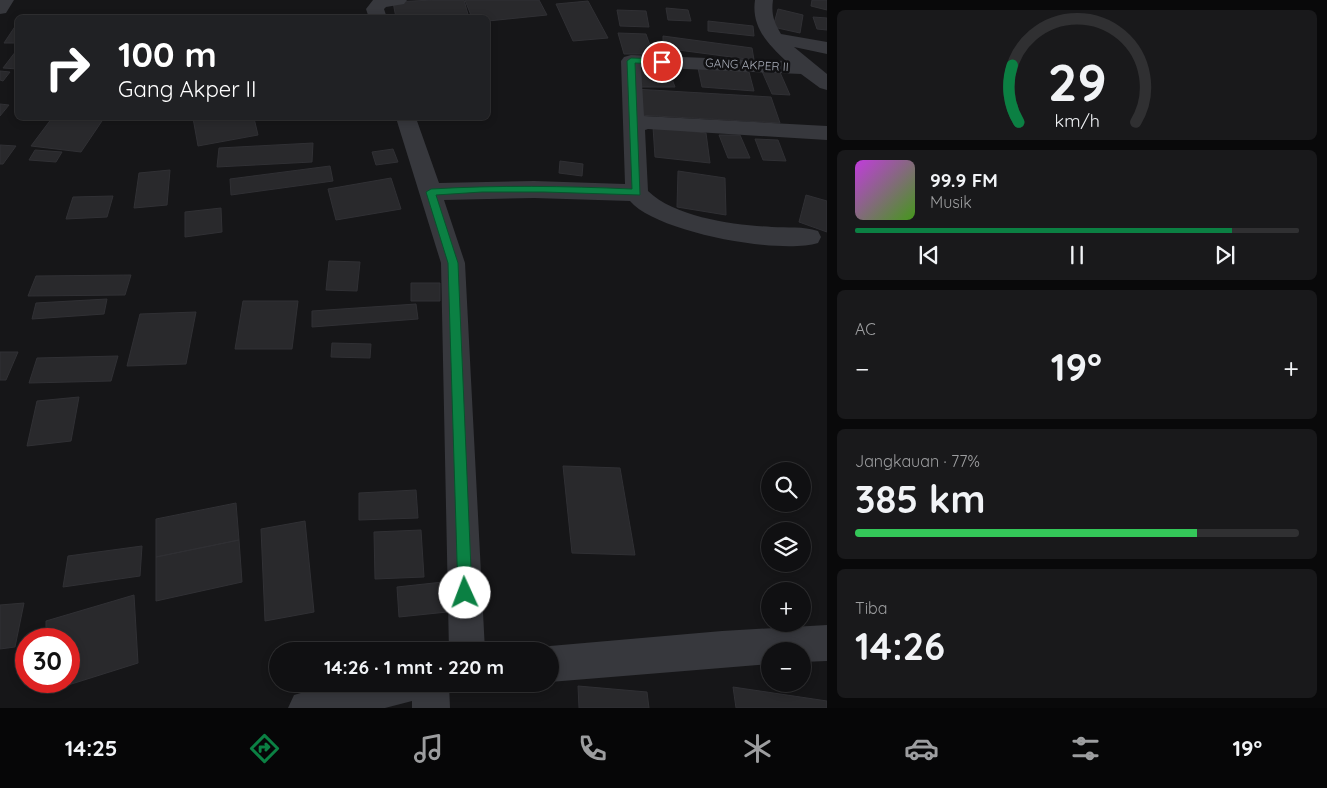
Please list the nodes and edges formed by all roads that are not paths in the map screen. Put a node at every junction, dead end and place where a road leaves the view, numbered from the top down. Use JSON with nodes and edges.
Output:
{"nodes":[{"id":1,"x":5,"y":0,"type":"edge"},
{"id":2,"x":398,"y":0,"type":"edge"},
{"id":3,"x":764,"y":0,"type":"edge"},
{"id":4,"x":0,"y":8,"type":"edge"},
{"id":5,"x":377,"y":15,"type":"edge"},
{"id":6,"x":774,"y":38,"type":"junction"},
{"id":7,"x":827,"y":48,"type":"edge"},
{"id":8,"x":808,"y":68,"type":"junction"},
{"id":9,"x":827,"y":84,"type":"edge"},
{"id":10,"x":407,"y":120,"type":"edge"},
{"id":11,"x":634,"y":126,"type":"junction"},
{"id":12,"x":827,"y":133,"type":"edge"},
{"id":13,"x":431,"y":192,"type":"junction"},
{"id":14,"x":637,"y":193,"type":"junction"},
{"id":15,"x":808,"y":238,"type":"dead end"},
{"id":16,"x":467,"y":642,"type":"edge"},
{"id":17,"x":827,"y":644,"type":"edge"},
{"id":18,"x":559,"y":663,"type":"edge"},
{"id":19,"x":375,"y":692,"type":"edge"},
{"id":20,"x":431,"y":692,"type":"edge"},
{"id":21,"x":307,"y":708,"type":"edge"},
{"id":22,"x":431,"y":708,"type":"edge"}],
"edges":[{"from":1,"to":4,"type":"street"},
{"from":2,"to":5,"type":"street"},
{"from":3,"to":6,"type":"street"},
{"from":6,"to":7,"type":"street"},
{"from":6,"to":8,"type":"street"},
{"from":8,"to":9,"type":"street"},
{"from":8,"to":11,"type":"street","name":"GANG AKPER II"},
{"from":10,"to":13,"type":"street"},
{"from":11,"to":12,"type":"street"},
{"from":11,"to":14,"type":"street","name":"GANG AKPER II"},
{"from":13,"to":14,"type":"street"},
{"from":13,"to":16,"type":"street"},
{"from":14,"to":15,"type":"street"},
{"from":17,"to":18,"type":"street"},
{"from":19,"to":21,"type":"street"},
{"from":20,"to":22,"type":"street"}]}
